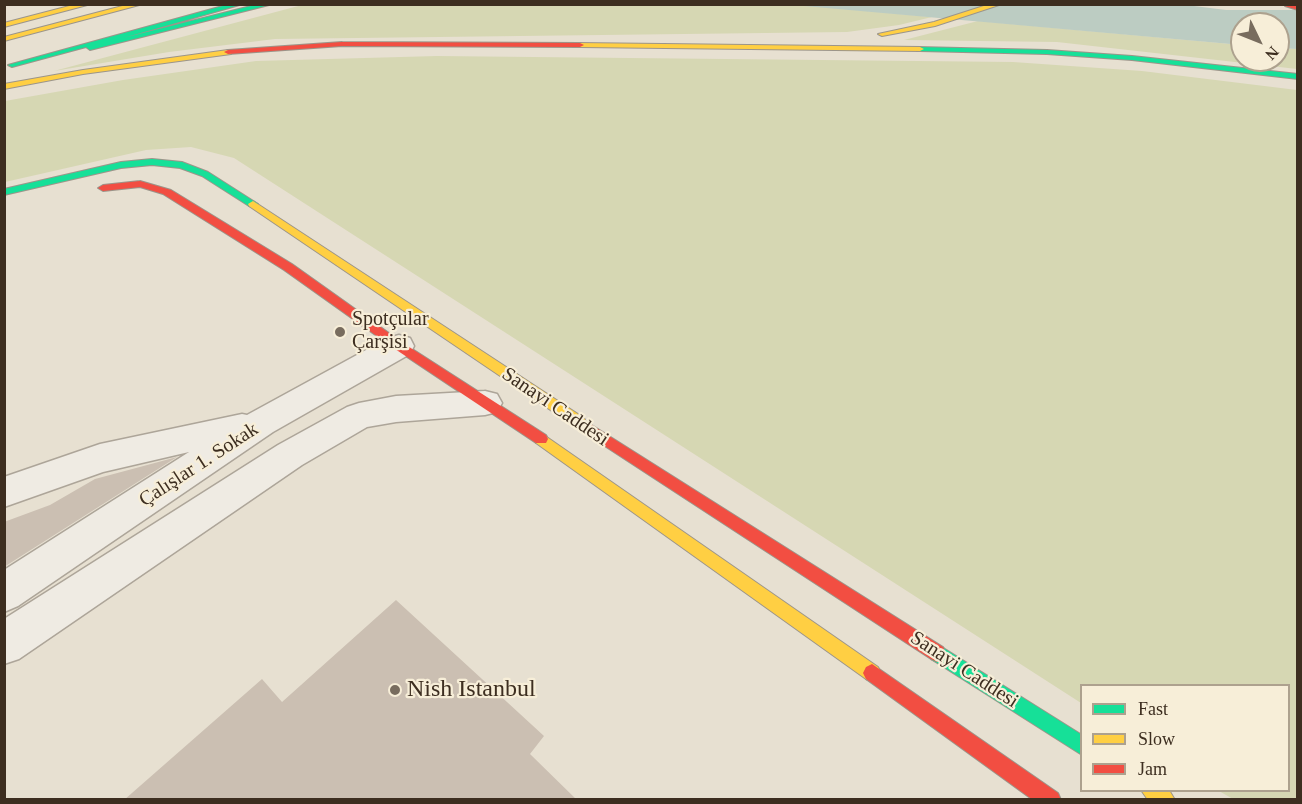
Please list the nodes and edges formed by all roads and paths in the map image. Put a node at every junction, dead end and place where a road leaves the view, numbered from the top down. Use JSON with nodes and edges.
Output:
{"nodes":[{"id":1,"x":88,"y":4,"type":"edge"},
{"id":2,"x":140,"y":4,"type":"edge"},
{"id":3,"x":240,"y":4,"type":"edge"},
{"id":4,"x":270,"y":4,"type":"edge"},
{"id":5,"x":999,"y":4,"type":"edge"},
{"id":6,"x":4,"y":25,"type":"edge"},
{"id":7,"x":4,"y":39,"type":"edge"},
{"id":8,"x":722,"y":45,"type":"junction"},
{"id":9,"x":7,"y":66,"type":"edge"},
{"id":10,"x":1298,"y":77,"type":"edge"},
{"id":11,"x":4,"y":87,"type":"edge"},
{"id":12,"x":87,"y":191,"type":"dead end"},
{"id":13,"x":4,"y":192,"type":"edge"},
{"id":14,"x":399,"y":346,"type":"junction"},
{"id":15,"x":485,"y":403,"type":"junction"},
{"id":16,"x":359,"y":416,"type":"junction"},
{"id":17,"x":261,"y":423,"type":"junction"},
{"id":18,"x":4,"y":492,"type":"edge"},
{"id":19,"x":4,"y":593,"type":"edge"},
{"id":20,"x":4,"y":644,"type":"edge"},
{"id":21,"x":1080,"y":745,"type":"edge"},
{"id":22,"x":1051,"y":800,"type":"edge"}],
"edges":[{"from":1,"to":6,"type":"main road"},
{"from":2,"to":7,"type":"main road"},
{"from":3,"to":9,"type":"main road"},
{"from":4,"to":9,"type":"main road"},
{"from":5,"to":8,"type":"main road"},
{"from":8,"to":10,"type":"main road"},
{"from":8,"to":11,"type":"main road"},
{"from":12,"to":14,"type":"main road","name":"Sanayi Caddesi"},
{"from":13,"to":21,"type":"main road","name":"Sanayi Caddesi"},
{"from":14,"to":15,"type":"main road","name":"Sanayi Caddesi"},
{"from":14,"to":17,"type":"street","name":"Çalışlar 1. Sokak"},
{"from":15,"to":16,"type":"street"},
{"from":15,"to":22,"type":"main road","name":"Sanayi Caddesi"},
{"from":16,"to":17,"type":"street"},
{"from":16,"to":20,"type":"street"},
{"from":17,"to":18,"type":"street"},
{"from":17,"to":19,"type":"street","name":"Çalışlar 1. Sokak"}]}
